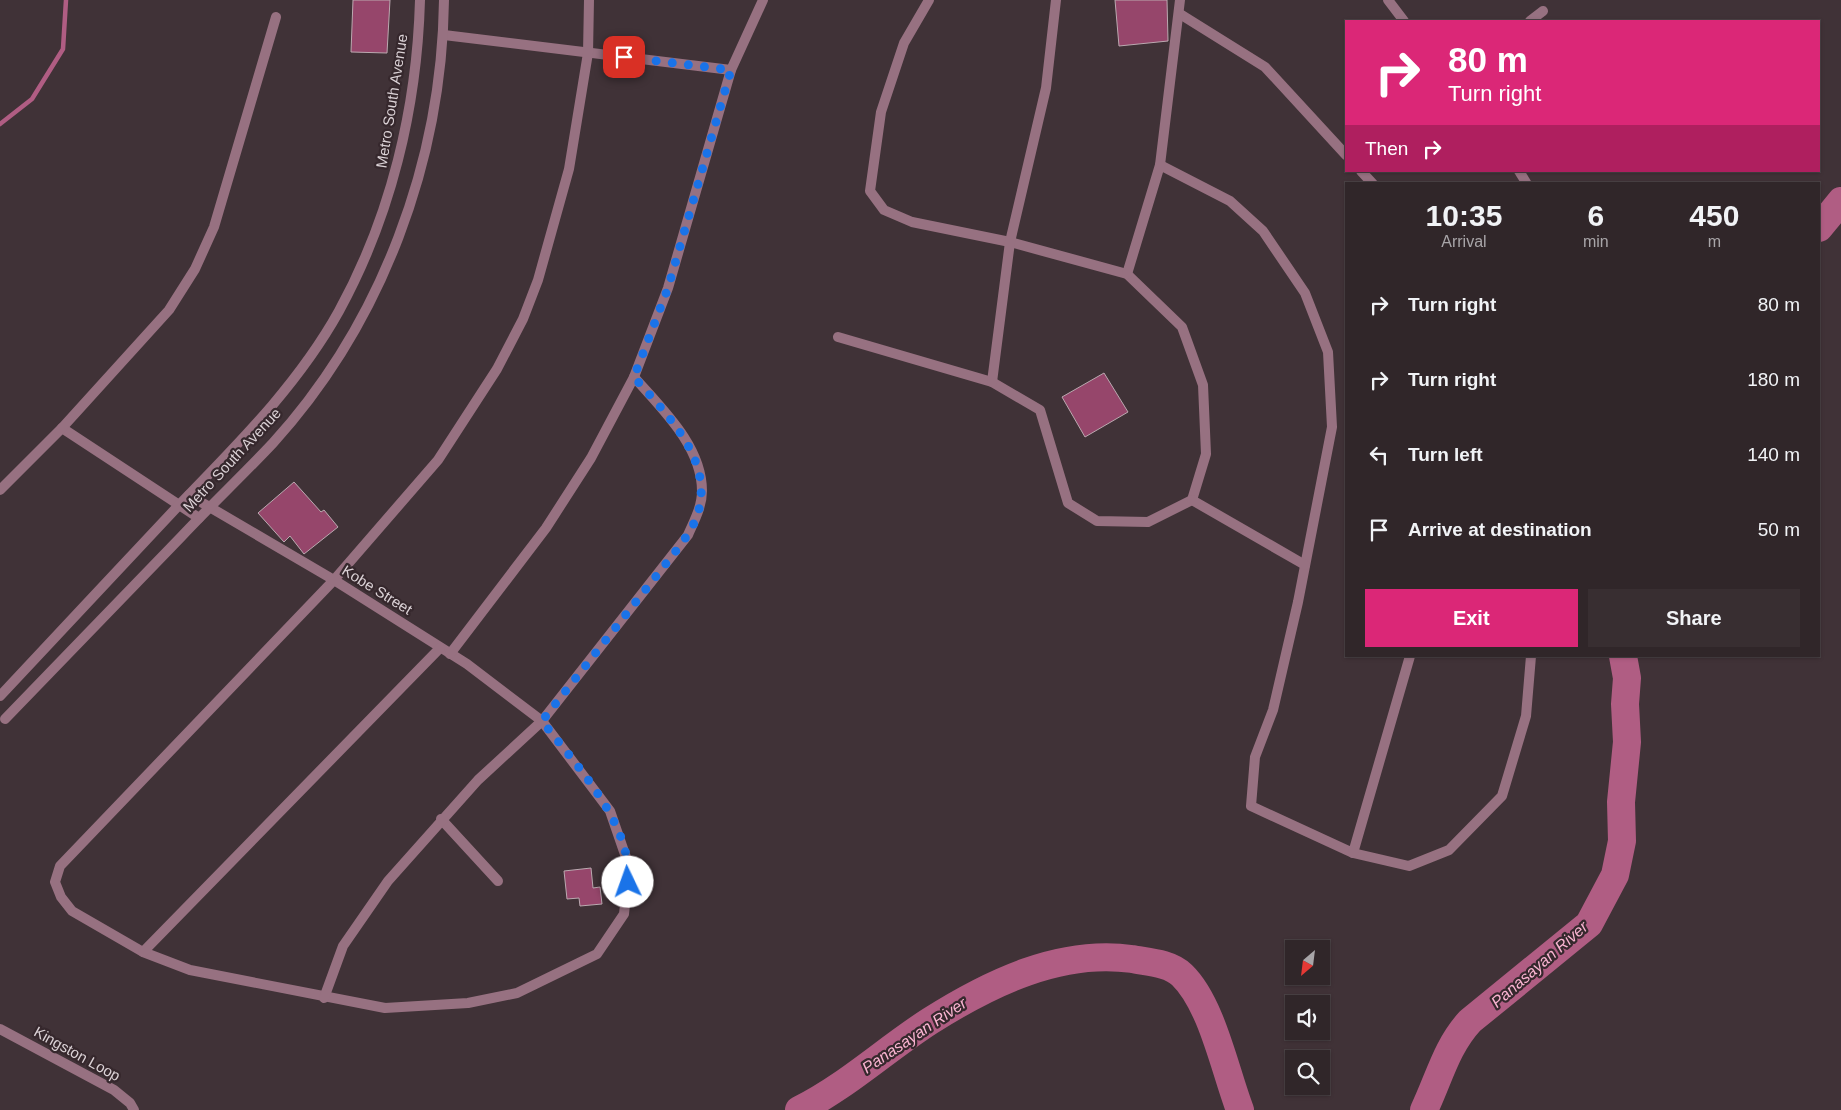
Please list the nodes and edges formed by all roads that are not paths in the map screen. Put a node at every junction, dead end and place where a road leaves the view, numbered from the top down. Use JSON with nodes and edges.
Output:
{"nodes":[{"id":1,"x":420,"y":0,"type":"edge"},
{"id":2,"x":444,"y":0,"type":"edge"},
{"id":3,"x":590,"y":0,"type":"edge"},
{"id":4,"x":763,"y":0,"type":"edge"},
{"id":5,"x":929,"y":0,"type":"edge"},
{"id":6,"x":1056,"y":0,"type":"edge"},
{"id":7,"x":1180,"y":0,"type":"edge"},
{"id":8,"x":1388,"y":0,"type":"edge"},
{"id":9,"x":1543,"y":11,"type":"dead end"},
{"id":10,"x":1180,"y":14,"type":"junction"},
{"id":11,"x":276,"y":17,"type":"dead end"},
{"id":12,"x":1403,"y":20,"type":"edge"},
{"id":13,"x":1531,"y":20,"type":"edge"},
{"id":14,"x":444,"y":36,"type":"junction"},
{"id":15,"x":588,"y":53,"type":"junction"},
{"id":16,"x":731,"y":70,"type":"junction"},
{"id":17,"x":1345,"y":154,"type":"edge"},
{"id":18,"x":1160,"y":165,"type":"junction"},
{"id":19,"x":1362,"y":172,"type":"edge"},
{"id":20,"x":1370,"y":182,"type":"edge"},
{"id":21,"x":1010,"y":242,"type":"junction"},
{"id":22,"x":1126,"y":274,"type":"junction"},
{"id":23,"x":838,"y":338,"type":"dead end"},
{"id":24,"x":634,"y":377,"type":"junction"},
{"id":25,"x":992,"y":382,"type":"junction"},
{"id":26,"x":62,"y":428,"type":"junction"},
{"id":27,"x":0,"y":490,"type":"edge"},
{"id":28,"x":189,"y":495,"type":"junction"},
{"id":29,"x":1192,"y":500,"type":"junction"},
{"id":30,"x":180,"y":504,"type":"junction"},
{"id":31,"x":209,"y":508,"type":"junction"},
{"id":32,"x":199,"y":518,"type":"junction"},
{"id":33,"x":1305,"y":565,"type":"junction"},
{"id":34,"x":334,"y":580,"type":"junction"},
{"id":35,"x":440,"y":648,"type":"junction"},
{"id":36,"x":450,"y":654,"type":"junction"},
{"id":37,"x":1410,"y":657,"type":"edge"},
{"id":38,"x":1531,"y":657,"type":"edge"},
{"id":39,"x":0,"y":696,"type":"edge"},
{"id":40,"x":5,"y":720,"type":"dead end"},
{"id":41,"x":542,"y":721,"type":"junction"},
{"id":42,"x":441,"y":819,"type":"junction"},
{"id":43,"x":1353,"y":852,"type":"junction"},
{"id":44,"x":498,"y":881,"type":"dead end"},
{"id":45,"x":143,"y":952,"type":"junction"},
{"id":46,"x":324,"y":998,"type":"junction"},
{"id":47,"x":0,"y":1029,"type":"edge"},
{"id":48,"x":134,"y":1110,"type":"edge"}],
"edges":[{"from":1,"to":28,"type":"street","name":"Metro South Avenue"},
{"from":2,"to":14,"type":"street","name":"Metro South Avenue"},
{"from":3,"to":15,"type":"street","name":"Kobe Street"},
{"from":4,"to":16,"type":"street"},
{"from":5,"to":21,"type":"street"},
{"from":6,"to":21,"type":"street"},
{"from":7,"to":10,"type":"street"},
{"from":8,"to":12,"type":"street"},
{"from":9,"to":13,"type":"street"},
{"from":10,"to":17,"type":"street"},
{"from":10,"to":18,"type":"street"},
{"from":11,"to":26,"type":"street"},
{"from":14,"to":15,"type":"street"},
{"from":14,"to":31,"type":"street","name":"Metro South Avenue"},
{"from":15,"to":16,"type":"street"},
{"from":15,"to":34,"type":"street","name":"Kobe Street"},
{"from":16,"to":24,"type":"street"},
{"from":18,"to":22,"type":"street"},
{"from":18,"to":33,"type":"street"},
{"from":19,"to":20,"type":"street"},
{"from":21,"to":22,"type":"street"},
{"from":21,"to":25,"type":"street"},
{"from":22,"to":29,"type":"street"},
{"from":23,"to":25,"type":"street"},
{"from":24,"to":36,"type":"street"},
{"from":24,"to":41,"type":"street"},
{"from":25,"to":29,"type":"street"},
{"from":26,"to":27,"type":"street"},
{"from":26,"to":30,"type":"street"},
{"from":28,"to":30,"type":"street","name":"Metro South Avenue"},
{"from":28,"to":31,"type":"street","name":"Kobe Street"},
{"from":29,"to":33,"type":"street"},
{"from":30,"to":32,"type":"street"},
{"from":30,"to":39,"type":"street","name":"Metro South Avenue"},
{"from":31,"to":32,"type":"street","name":"Metro South Avenue"},
{"from":31,"to":34,"type":"street","name":"Kobe Street"},
{"from":32,"to":40,"type":"street","name":"Metro South Avenue"},
{"from":33,"to":43,"type":"street"},
{"from":34,"to":35,"type":"street","name":"Kobe Street"},
{"from":34,"to":45,"type":"street","name":"Kobe Street"},
{"from":35,"to":36,"type":"street","name":"Kobe Street"},
{"from":35,"to":45,"type":"street"},
{"from":36,"to":41,"type":"street","name":"Kobe Street"},
{"from":37,"to":43,"type":"street"},
{"from":38,"to":43,"type":"street"},
{"from":41,"to":42,"type":"street"},
{"from":41,"to":46,"type":"street","name":"Kobe Street"},
{"from":42,"to":44,"type":"street"},
{"from":42,"to":46,"type":"street"},
{"from":45,"to":46,"type":"street","name":"Kobe Street"},
{"from":47,"to":48,"type":"street","name":"Kingston Loop"}]}
